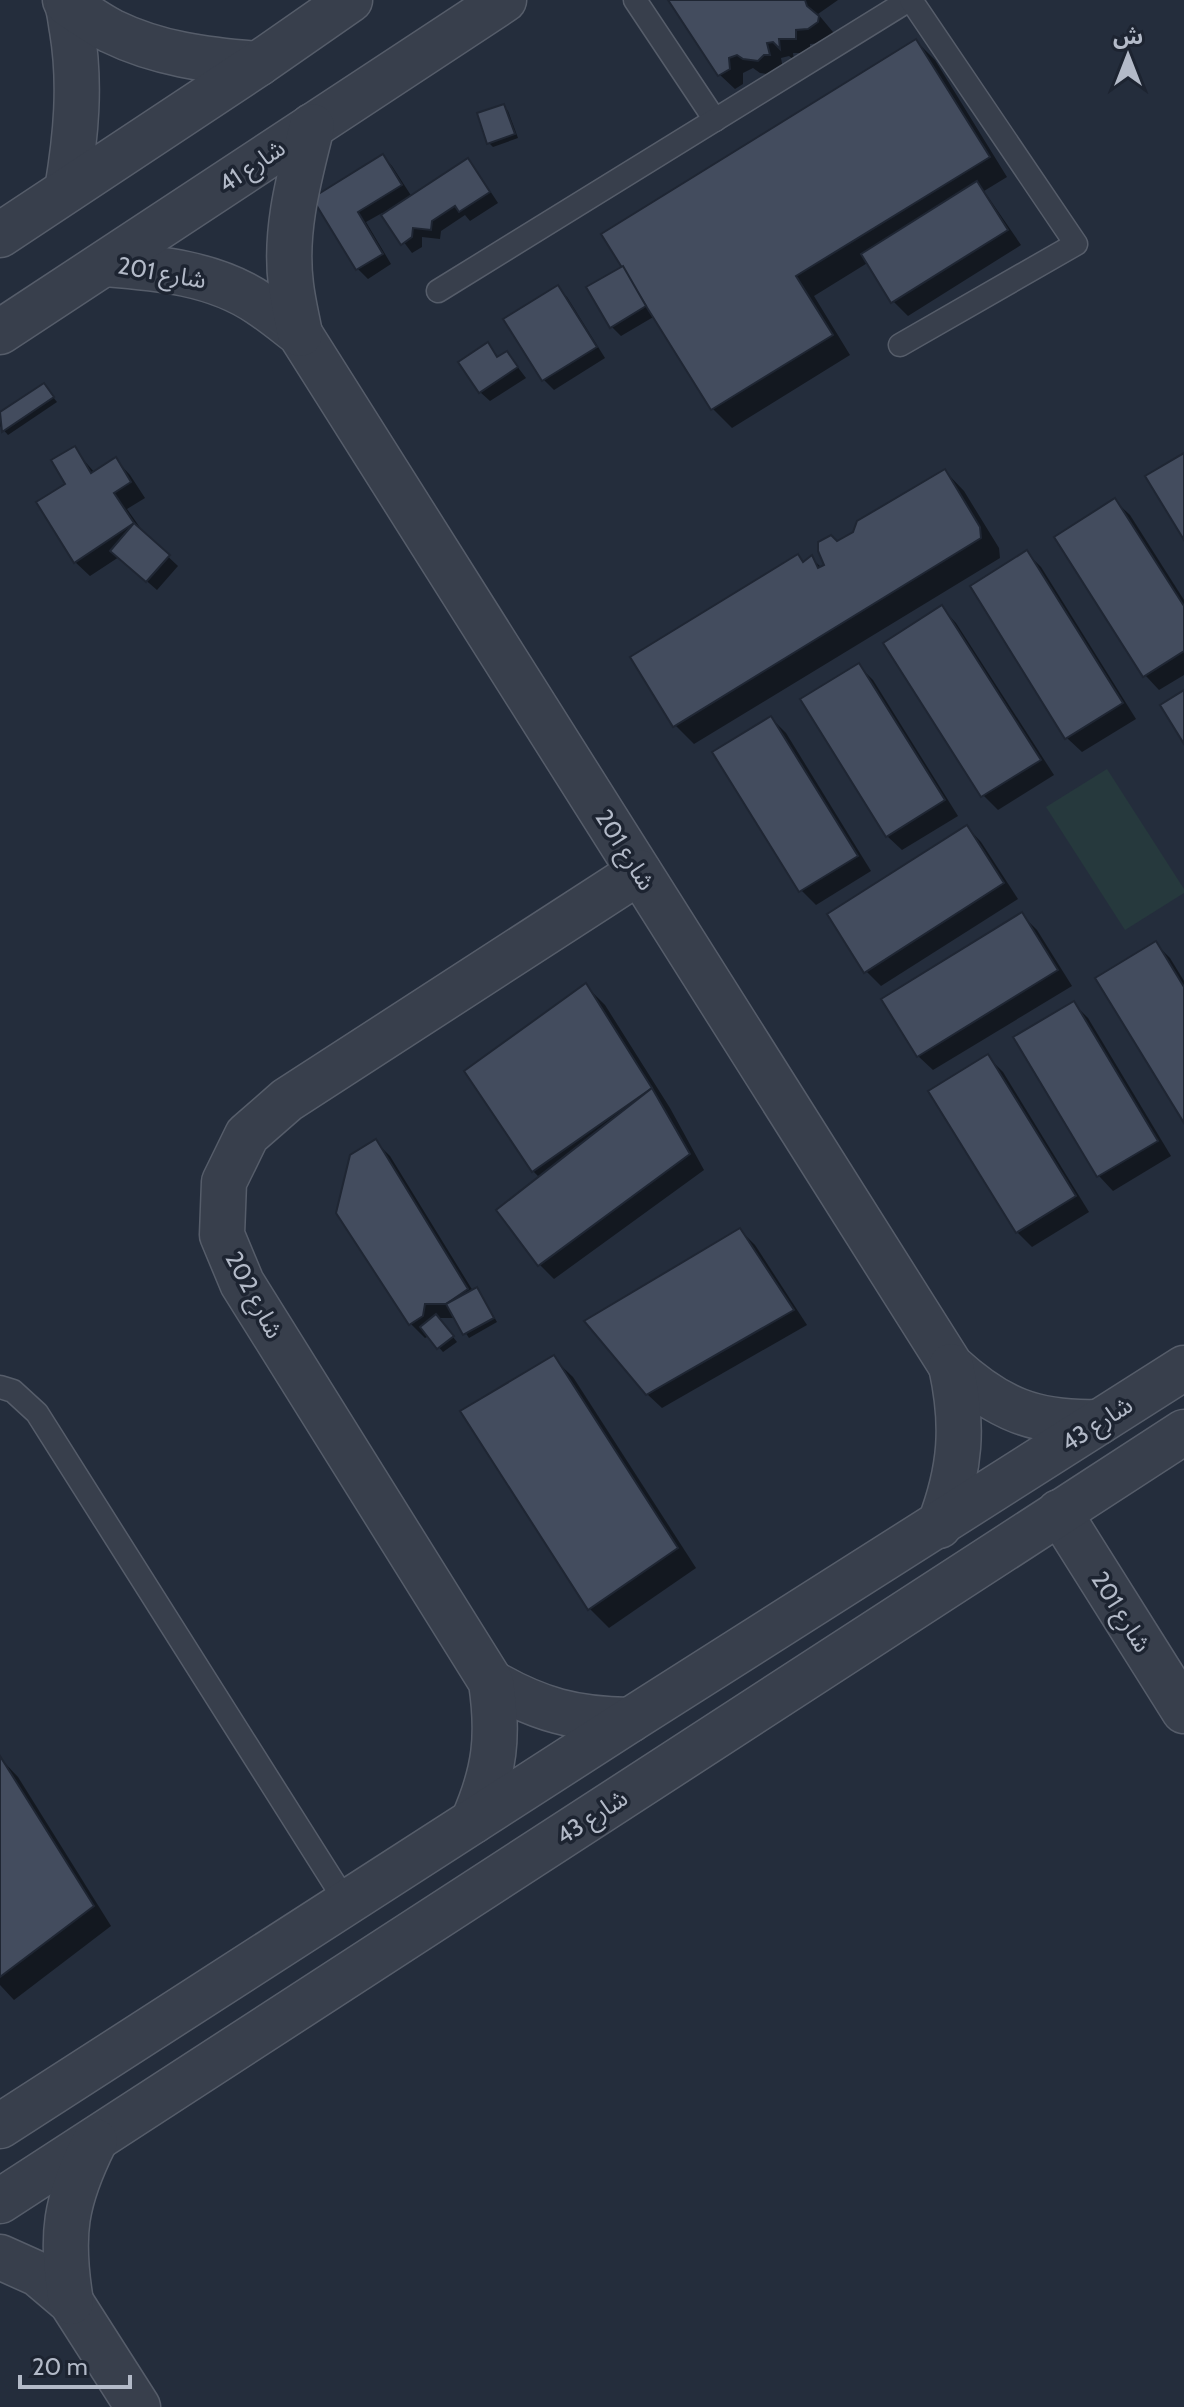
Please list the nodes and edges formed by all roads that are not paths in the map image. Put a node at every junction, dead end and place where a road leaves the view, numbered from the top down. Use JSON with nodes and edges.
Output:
{"nodes":[{"id":1,"x":350,"y":0,"type":"edge"},
{"id":2,"x":504,"y":0,"type":"edge"},
{"id":3,"x":635,"y":0,"type":"edge"},
{"id":4,"x":910,"y":0,"type":"edge"},
{"id":5,"x":66,"y":2,"type":"edge"},
{"id":6,"x":258,"y":64,"type":"junction"},
{"id":7,"x":715,"y":120,"type":"junction"},
{"id":8,"x":312,"y":126,"type":"junction"},
{"id":9,"x":67,"y":190,"type":"junction"},
{"id":10,"x":0,"y":235,"type":"edge"},
{"id":11,"x":105,"y":264,"type":"junction"},
{"id":12,"x":438,"y":291,"type":"dead end"},
{"id":13,"x":0,"y":332,"type":"edge"},
{"id":14,"x":300,"y":334,"type":"junction"},
{"id":15,"x":900,"y":345,"type":"dead end"},
{"id":16,"x":639,"y":872,"type":"junction"},
{"id":17,"x":951,"y":1366,"type":"junction"},
{"id":18,"x":1184,"y":1368,"type":"edge"},
{"id":19,"x":0,"y":1387,"type":"edge"},
{"id":20,"x":1099,"y":1422,"type":"junction"},
{"id":21,"x":1184,"y":1432,"type":"edge"},
{"id":22,"x":1059,"y":1512,"type":"junction"},
{"id":23,"x":939,"y":1526,"type":"junction"},
{"id":24,"x":491,"y":1682,"type":"junction"},
{"id":25,"x":1184,"y":1711,"type":"edge"},
{"id":26,"x":630,"y":1720,"type":"junction"},
{"id":27,"x":473,"y":1821,"type":"junction"},
{"id":28,"x":346,"y":1902,"type":"junction"},
{"id":29,"x":0,"y":2094,"type":"edge"},
{"id":30,"x":45,"y":2097,"type":"junction"},
{"id":31,"x":0,"y":2126,"type":"edge"},
{"id":32,"x":95,"y":2141,"type":"junction"},
{"id":33,"x":0,"y":2201,"type":"edge"},
{"id":34,"x":0,"y":2257,"type":"edge"},
{"id":35,"x":71,"y":2302,"type":"junction"},
{"id":36,"x":138,"y":2407,"type":"edge"}],
"edges":[{"from":1,"to":6,"type":"street"},
{"from":2,"to":8,"type":"street","name":"شارع 41"},
{"from":3,"to":7,"type":"lane"},
{"from":4,"to":7,"type":"lane"},
{"from":4,"to":15,"type":"lane"},
{"from":5,"to":6,"type":"street"},
{"from":5,"to":9,"type":"street"},
{"from":6,"to":9,"type":"street"},
{"from":7,"to":12,"type":"lane"},
{"from":8,"to":11,"type":"street","name":"شارع 41"},
{"from":8,"to":14,"type":"street","name":"شارع 201"},
{"from":9,"to":10,"type":"street"},
{"from":11,"to":13,"type":"street","name":"شارع 41"},
{"from":11,"to":14,"type":"street","name":"شارع 201"},
{"from":14,"to":16,"type":"street","name":"شارع 201"},
{"from":16,"to":17,"type":"street","name":"شارع 201"},
{"from":16,"to":24,"type":"street","name":"شارع 202"},
{"from":17,"to":20,"type":"street","name":"شارع 201"},
{"from":17,"to":23,"type":"street","name":"شارع 201"},
{"from":18,"to":20,"type":"street","name":"شارع 43"},
{"from":19,"to":28,"type":"lane"},
{"from":20,"to":23,"type":"street","name":"شارع 43"},
{"from":21,"to":22,"type":"street","name":"شارع 43"},
{"from":22,"to":25,"type":"street","name":"شارع 201"},
{"from":22,"to":32,"type":"street","name":"شارع 43"},
{"from":23,"to":26,"type":"street","name":"شارع 43"},
{"from":24,"to":26,"type":"street","name":"شارع 202"},
{"from":24,"to":27,"type":"street","name":"شارع 202"},
{"from":26,"to":27,"type":"street","name":"شارع 43"},
{"from":27,"to":28,"type":"street","name":"شارع 43"},
{"from":28,"to":30,"type":"street","name":"شارع 43"},
{"from":29,"to":30,"type":"street"},
{"from":30,"to":31,"type":"street","name":"شارع 43"},
{"from":32,"to":33,"type":"street","name":"شارع 43"},
{"from":32,"to":35,"type":"street"},
{"from":34,"to":35,"type":"street"},
{"from":35,"to":36,"type":"street"}]}
